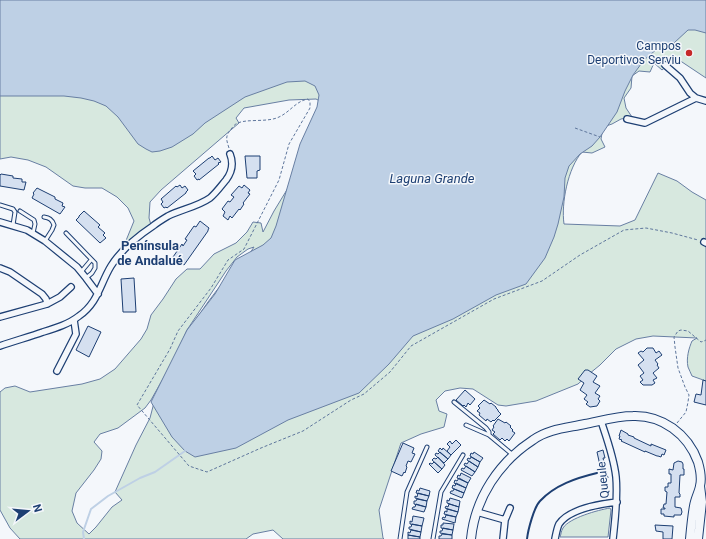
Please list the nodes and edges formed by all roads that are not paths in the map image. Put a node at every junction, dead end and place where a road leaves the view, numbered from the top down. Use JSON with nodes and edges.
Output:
{"nodes":[{"id":1,"x":665,"y":65,"type":"dead end"},
{"id":2,"x":696,"y":98,"type":"junction"},
{"id":3,"x":706,"y":101,"type":"edge"},
{"id":4,"x":627,"y":119,"type":"dead end"},
{"id":5,"x":230,"y":154,"type":"road end"},
{"id":6,"x":0,"y":204,"type":"edge"},
{"id":7,"x":20,"y":211,"type":"dead end"},
{"id":8,"x":44,"y":217,"type":"dead end"},
{"id":9,"x":0,"y":222,"type":"edge"},
{"id":10,"x":13,"y":225,"type":"junction"},
{"id":11,"x":33,"y":233,"type":"junction"},
{"id":12,"x":66,"y":233,"type":"dead end"},
{"id":13,"x":45,"y":241,"type":"junction"},
{"id":14,"x":92,"y":260,"type":"junction"},
{"id":15,"x":2,"y":270,"type":"edge"},
{"id":16,"x":81,"y":272,"type":"junction"},
{"id":17,"x":86,"y":278,"type":"junction"},
{"id":18,"x":71,"y":287,"type":"dead end"},
{"id":19,"x":98,"y":294,"type":"junction"},
{"id":20,"x":47,"y":304,"type":"junction"},
{"id":21,"x":0,"y":317,"type":"edge"},
{"id":22,"x":74,"y":320,"type":"junction"},
{"id":23,"x":0,"y":346,"type":"edge"},
{"id":24,"x":56,"y":372,"type":"dead end"},
{"id":25,"x":454,"y":402,"type":"dead end"},
{"id":26,"x":601,"y":421,"type":"junction"},
{"id":27,"x":466,"y":424,"type":"dead end"},
{"id":28,"x":489,"y":435,"type":"junction"},
{"id":29,"x":426,"y":446,"type":"dead end"},
{"id":30,"x":513,"y":455,"type":"junction"},
{"id":31,"x":463,"y":456,"type":"dead end"},
{"id":32,"x":703,"y":466,"type":"edge"},
{"id":33,"x":700,"y":486,"type":"junction"},
{"id":34,"x":616,"y":502,"type":"junction"},
{"id":35,"x":510,"y":508,"type":"dead end"},
{"id":36,"x":477,"y":512,"type":"junction"},
{"id":37,"x":505,"y":520,"type":"junction"},
{"id":38,"x":699,"y":537,"type":"edge"},
{"id":39,"x":400,"y":539,"type":"edge"},
{"id":40,"x":433,"y":539,"type":"edge"},
{"id":41,"x":471,"y":539,"type":"edge"},
{"id":42,"x":503,"y":539,"type":"edge"},
{"id":43,"x":555,"y":539,"type":"edge"},
{"id":44,"x":614,"y":539,"type":"edge"},
{"id":45,"x":690,"y":539,"type":"edge"}],
"edges":[{"from":1,"to":2,"type":"street"},
{"from":2,"to":3,"type":"street"},
{"from":2,"to":4,"type":"street"},
{"from":5,"to":19,"type":"street"},
{"from":6,"to":10,"type":"lane"},
{"from":7,"to":11,"type":"lane"},
{"from":8,"to":13,"type":"lane"},
{"from":9,"to":10,"type":"street"},
{"from":10,"to":11,"type":"street"},
{"from":11,"to":13,"type":"street"},
{"from":12,"to":14,"type":"lane"},
{"from":13,"to":16,"type":"street"},
{"from":14,"to":16,"type":"lane"},
{"from":14,"to":17,"type":"lane"},
{"from":15,"to":20,"type":"street"},
{"from":16,"to":17,"type":"street"},
{"from":17,"to":19,"type":"street"},
{"from":18,"to":20,"type":"street"},
{"from":19,"to":22,"type":"street"},
{"from":20,"to":21,"type":"street"},
{"from":22,"to":23,"type":"street"},
{"from":22,"to":24,"type":"street"},
{"from":25,"to":28,"type":"lane"},
{"from":26,"to":30,"type":"street"},
{"from":26,"to":32,"type":"street"},
{"from":26,"to":34,"type":"street","name":"Queule"},
{"from":27,"to":28,"type":"lane"},
{"from":28,"to":30,"type":"lane"},
{"from":29,"to":39,"type":"lane"},
{"from":30,"to":36,"type":"street"},
{"from":31,"to":40,"type":"lane"},
{"from":32,"to":33,"type":"street"},
{"from":33,"to":38,"type":"street"},
{"from":33,"to":45,"type":"street"},
{"from":34,"to":43,"type":"street"},
{"from":34,"to":44,"type":"street","name":"Queule"},
{"from":35,"to":37,"type":"street"},
{"from":36,"to":37,"type":"street"},
{"from":36,"to":41,"type":"street"},
{"from":37,"to":42,"type":"street"}]}
